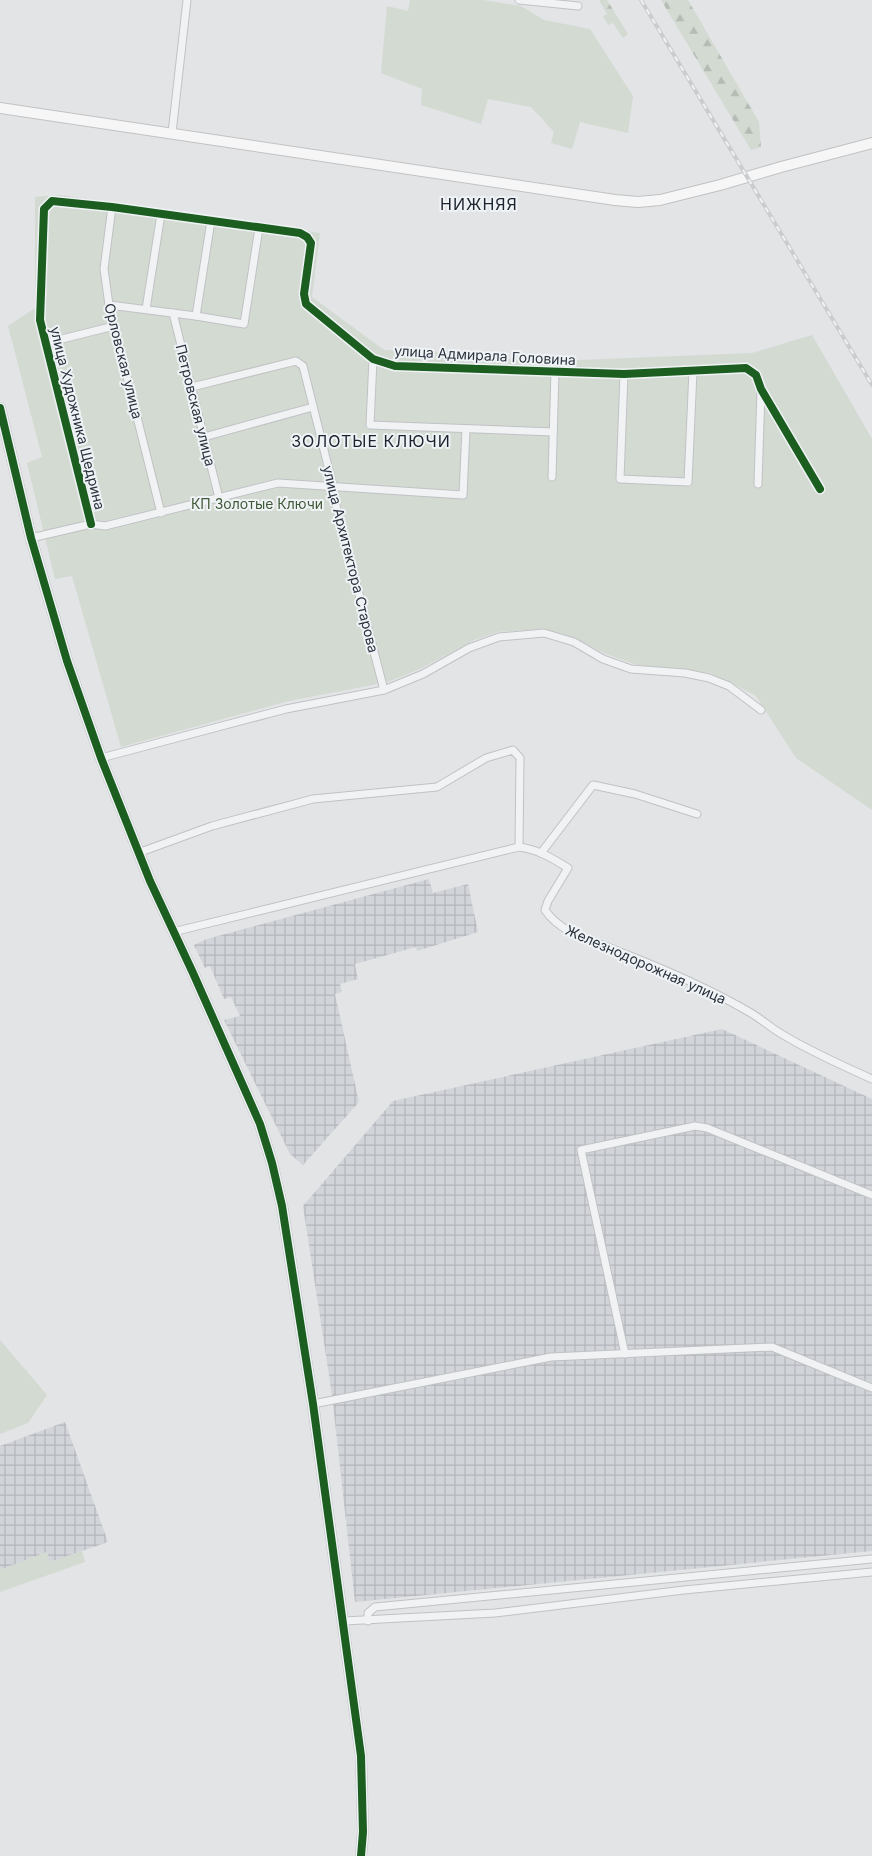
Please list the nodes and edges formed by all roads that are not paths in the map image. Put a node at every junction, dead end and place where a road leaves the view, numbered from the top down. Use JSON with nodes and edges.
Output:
{"nodes":[{"id":1,"x":187,"y":0,"type":"edge"},
{"id":2,"x":519,"y":0,"type":"edge"},
{"id":3,"x":578,"y":6,"type":"dead end"},
{"id":4,"x":0,"y":108,"type":"edge"},
{"id":5,"x":172,"y":133,"type":"junction"},
{"id":6,"x":872,"y":143,"type":"edge"},
{"id":7,"x":52,"y":201,"type":"joint"},
{"id":8,"x":112,"y":207,"type":"junction"},
{"id":9,"x":161,"y":214,"type":"junction"},
{"id":10,"x":211,"y":221,"type":"junction"},
{"id":11,"x":259,"y":228,"type":"junction"},
{"id":12,"x":109,"y":305,"type":"junction"},
{"id":13,"x":146,"y":310,"type":"junction"},
{"id":14,"x":173,"y":313,"type":"junction"},
{"id":15,"x":196,"y":316,"type":"junction"},
{"id":16,"x":114,"y":326,"type":"junction"},
{"id":17,"x":46,"y":343,"type":"junction"},
{"id":18,"x":373,"y":359,"type":"junction"},
{"id":19,"x":555,"y":371,"type":"junction"},
{"id":20,"x":693,"y":371,"type":"junction"},
{"id":21,"x":624,"y":374,"type":"junction"},
{"id":22,"x":192,"y":387,"type":"junction"},
{"id":23,"x":761,"y":389,"type":"junction"},
{"id":24,"x":313,"y":407,"type":"junction"},
{"id":25,"x":0,"y":408,"type":"edge"},
{"id":26,"x":466,"y":429,"type":"junction"},
{"id":27,"x":553,"y":432,"type":"junction"},
{"id":28,"x":204,"y":437,"type":"junction"},
{"id":29,"x":552,"y":477,"type":"dead end"},
{"id":30,"x":758,"y":484,"type":"dead end"},
{"id":31,"x":333,"y":486,"type":"junction"},
{"id":32,"x":820,"y":489,"type":"dead end"},
{"id":33,"x":219,"y":498,"type":"junction"},
{"id":34,"x":162,"y":513,"type":"junction"},
{"id":35,"x":91,"y":524,"type":"junction"},
{"id":36,"x":31,"y":538,"type":"junction"},
{"id":37,"x":384,"y":690,"type":"junction"},
{"id":38,"x":761,"y":710,"type":"dead end"},
{"id":39,"x":101,"y":758,"type":"junction"},
{"id":40,"x":697,"y":814,"type":"dead end"},
{"id":41,"x":519,"y":847,"type":"junction"},
{"id":42,"x":138,"y":853,"type":"junction"},
{"id":43,"x":541,"y":853,"type":"junction"},
{"id":44,"x":173,"y":932,"type":"junction"},
{"id":45,"x":872,"y":1079,"type":"edge"},
{"id":46,"x":872,"y":1195,"type":"edge"},
{"id":47,"x":626,"y":1354,"type":"junction"},
{"id":48,"x":872,"y":1388,"type":"edge"},
{"id":49,"x":313,"y":1404,"type":"junction"},
{"id":50,"x":872,"y":1559,"type":"edge"},
{"id":51,"x":872,"y":1572,"type":"edge"},
{"id":52,"x":344,"y":1621,"type":"junction"},
{"id":53,"x":368,"y":1621,"type":"junction"},
{"id":54,"x":361,"y":1856,"type":"edge"}],
"edges":[{"from":1,"to":5,"type":"street"},
{"from":2,"to":3,"type":"street"},
{"from":4,"to":5,"type":"street"},
{"from":5,"to":6,"type":"street"},
{"from":7,"to":8,"type":"street","name":"улица Адмирала Головина"},
{"from":7,"to":17,"type":"street","name":"улица Художника Щедрина"},
{"from":8,"to":9,"type":"street","name":"улица Адмирала Головина"},
{"from":8,"to":12,"type":"street","name":"Орловская улица"},
{"from":9,"to":10,"type":"street","name":"улица Адмирала Головина"},
{"from":9,"to":13,"type":"street"},
{"from":10,"to":11,"type":"street","name":"улица Адмирала Головина"},
{"from":10,"to":15,"type":"street"},
{"from":11,"to":15,"type":"street"},
{"from":11,"to":18,"type":"street","name":"улица Адмирала Головина"},
{"from":12,"to":13,"type":"street"},
{"from":12,"to":16,"type":"street","name":"Орловская улица"},
{"from":13,"to":14,"type":"street"},
{"from":14,"to":15,"type":"street"},
{"from":14,"to":22,"type":"street","name":"Петровская улица"},
{"from":16,"to":17,"type":"street"},
{"from":16,"to":34,"type":"street","name":"Орловская улица"},
{"from":17,"to":35,"type":"street","name":"улица Художника Щедрина"},
{"from":18,"to":19,"type":"street","name":"улица Адмирала Головина"},
{"from":18,"to":26,"type":"street"},
{"from":19,"to":21,"type":"street","name":"улица Адмирала Головина"},
{"from":19,"to":27,"type":"street"},
{"from":20,"to":21,"type":"street","name":"улица Адмирала Головина"},
{"from":20,"to":21,"type":"street"},
{"from":20,"to":23,"type":"street","name":"улица Адмирала Головина"},
{"from":22,"to":24,"type":"street","name":"улица Архитектора Старова"},
{"from":22,"to":28,"type":"street","name":"Петровская улица"},
{"from":23,"to":30,"type":"street"},
{"from":23,"to":32,"type":"street","name":"улица Адмирала Головина"},
{"from":24,"to":28,"type":"street"},
{"from":24,"to":31,"type":"street","name":"улица Архитектора Старова"},
{"from":25,"to":36,"type":"street"},
{"from":26,"to":27,"type":"street"},
{"from":26,"to":31,"type":"street"},
{"from":27,"to":29,"type":"street"},
{"from":28,"to":33,"type":"street","name":"Петровская улица"},
{"from":31,"to":33,"type":"street"},
{"from":31,"to":37,"type":"street","name":"улица Архитектора Старова"},
{"from":33,"to":34,"type":"street"},
{"from":34,"to":35,"type":"street"},
{"from":35,"to":36,"type":"street"},
{"from":36,"to":39,"type":"street"},
{"from":37,"to":38,"type":"street"},
{"from":37,"to":39,"type":"street"},
{"from":39,"to":42,"type":"street"},
{"from":40,"to":43,"type":"street"},
{"from":41,"to":42,"type":"street"},
{"from":41,"to":43,"type":"street"},
{"from":41,"to":44,"type":"street"},
{"from":42,"to":44,"type":"street"},
{"from":43,"to":45,"type":"street","name":"Железнодорожная улица"},
{"from":44,"to":49,"type":"street"},
{"from":46,"to":47,"type":"street"},
{"from":47,"to":48,"type":"street"},
{"from":47,"to":49,"type":"street"},
{"from":49,"to":52,"type":"street"},
{"from":50,"to":53,"type":"street"},
{"from":51,"to":53,"type":"street"},
{"from":52,"to":53,"type":"street"},
{"from":52,"to":54,"type":"street"}]}
